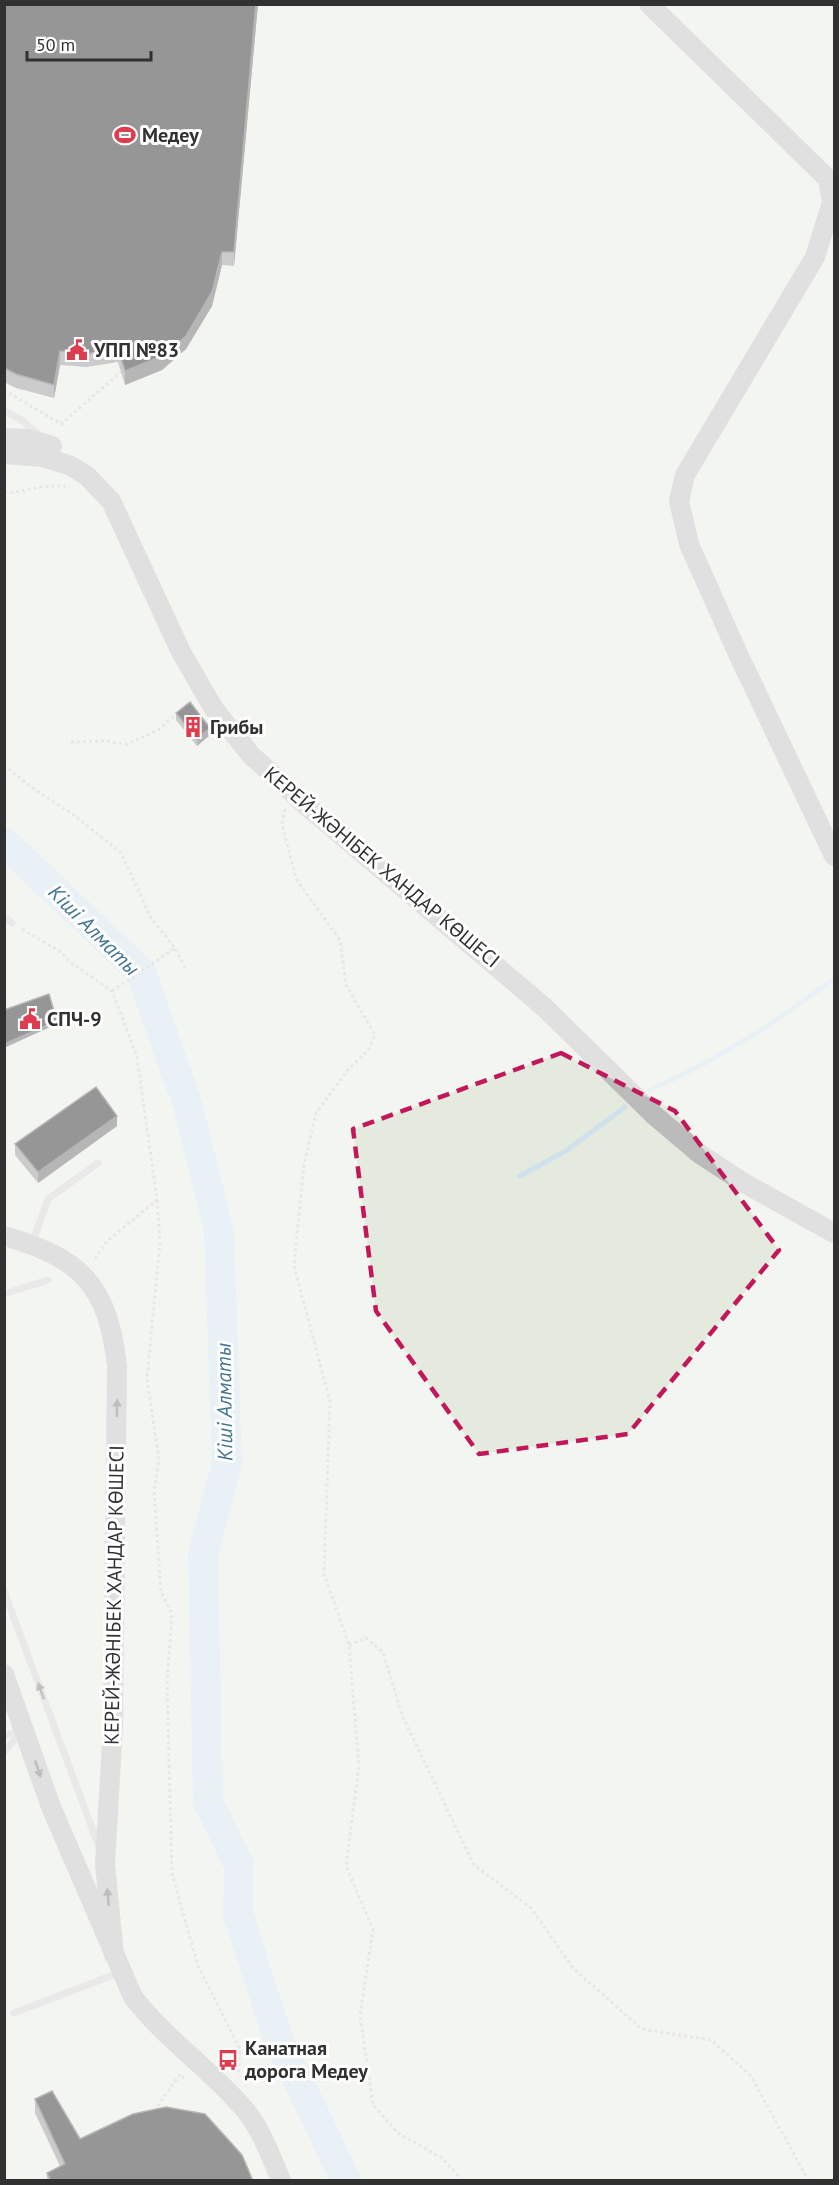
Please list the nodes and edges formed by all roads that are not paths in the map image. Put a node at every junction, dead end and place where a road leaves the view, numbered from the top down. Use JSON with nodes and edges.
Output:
{"nodes":[{"id":1,"x":649,"y":4,"type":"edge"},
{"id":2,"x":4,"y":411,"type":"edge"},
{"id":3,"x":4,"y":438,"type":"edge"},
{"id":4,"x":4,"y":454,"type":"edge"},
{"id":5,"x":57,"y":455,"type":"junction"},
{"id":6,"x":834,"y":856,"type":"edge"},
{"id":7,"x":4,"y":917,"type":"edge"},
{"id":8,"x":12,"y":923,"type":"road end"},
{"id":9,"x":98,"y":1163,"type":"dead end"},
{"id":10,"x":834,"y":1233,"type":"edge"},
{"id":11,"x":4,"y":1236,"type":"edge"},
{"id":12,"x":32,"y":1244,"type":"junction"},
{"id":13,"x":4,"y":1249,"type":"edge"},
{"id":14,"x":58,"y":1255,"type":"junction"},
{"id":15,"x":48,"y":1280,"type":"dead end"},
{"id":16,"x":4,"y":1294,"type":"edge"},
{"id":17,"x":4,"y":1591,"type":"edge"},
{"id":18,"x":4,"y":1674,"type":"edge"},
{"id":19,"x":24,"y":1729,"type":"junction"},
{"id":20,"x":4,"y":1736,"type":"edge"},
{"id":21,"x":4,"y":1752,"type":"edge"},
{"id":22,"x":105,"y":1864,"type":"junction"},
{"id":23,"x":117,"y":1963,"type":"junction"},
{"id":24,"x":14,"y":2013,"type":"dead end"},
{"id":25,"x":281,"y":2181,"type":"edge"}],
"edges":[{"from":1,"to":6,"type":"street"},
{"from":2,"to":5,"type":"lane"},
{"from":3,"to":5,"type":"street","name":"КЕРЕЙ-ЖӘНІБЕК ХАНДАР КӨШЕСІ"},
{"from":4,"to":5,"type":"street","name":"КЕРЕЙ-ЖӘНІБЕК ХАНДАР КӨШЕСІ"},
{"from":5,"to":10,"type":"street","name":"КЕРЕЙ-ЖӘНІБЕК ХАНДАР КӨШЕСІ"},
{"from":7,"to":8,"type":"lane"},
{"from":9,"to":12,"type":"lane"},
{"from":11,"to":12,"type":"street","name":"КЕРЕЙ-ЖӘНІБЕК ХАНДАР КӨШЕСІ"},
{"from":12,"to":14,"type":"street","name":"КЕРЕЙ-ЖӘНІБЕК ХАНДАР КӨШЕСІ"},
{"from":13,"to":14,"type":"street","name":"КЕРЕЙ-ЖӘНІБЕК ХАНДАР КӨШЕСІ"},
{"from":22,"to":14,"type":"street","name":"КЕРЕЙ-ЖӘНІБЕК ХАНДАР КӨШЕСІ","one_way":true},
{"from":15,"to":16,"type":"lane"},
{"from":22,"to":17,"type":"lane","one_way":true},
{"from":18,"to":19,"type":"street","name":"КЕРЕЙ-ЖӘНІБЕК ХАНДАР КӨШЕСІ"},
{"from":19,"to":20,"type":"lane"},
{"from":19,"to":21,"type":"lane"},
{"from":19,"to":23,"type":"street","name":"КЕРЕЙ-ЖӘНІБЕК ХАНДАР КӨШЕСІ","one_way":true},
{"from":23,"to":22,"type":"street","name":"КЕРЕЙ-ЖӘНІБЕК ХАНДАР КӨШЕСІ","one_way":true},
{"from":23,"to":24,"type":"lane"},
{"from":23,"to":25,"type":"street","name":"КЕРЕЙ-ЖӘНІБЕК ХАНДАР КӨШЕСІ"}]}
